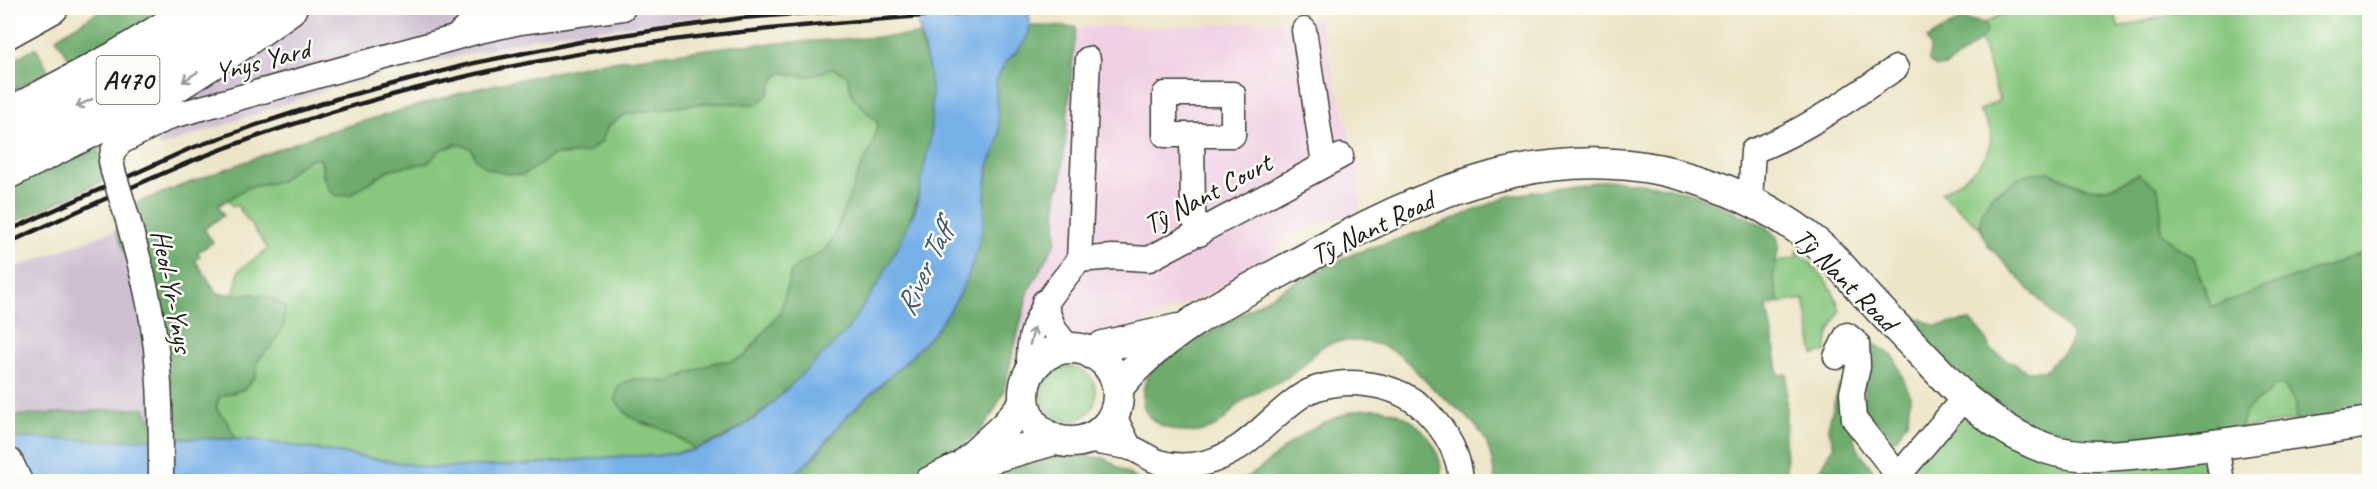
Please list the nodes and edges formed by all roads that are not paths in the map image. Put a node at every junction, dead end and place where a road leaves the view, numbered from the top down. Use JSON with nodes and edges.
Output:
{"nodes":[{"id":1,"x":53,"y":8,"type":"edge"},
{"id":2,"x":197,"y":8,"type":"edge"},
{"id":3,"x":242,"y":8,"type":"edge"},
{"id":4,"x":290,"y":8,"type":"edge"},
{"id":5,"x":492,"y":8,"type":"edge"},
{"id":6,"x":622,"y":8,"type":"edge"},
{"id":7,"x":1304,"y":30,"type":"dead end"},
{"id":8,"x":8,"y":33,"type":"edge"},
{"id":9,"x":455,"y":37,"type":"junction"},
{"id":10,"x":1088,"y":59,"type":"dead end"},
{"id":11,"x":1896,"y":68,"type":"dead end"},
{"id":12,"x":8,"y":115,"type":"edge"},
{"id":13,"x":1192,"y":135,"type":"dead end"},
{"id":14,"x":8,"y":140,"type":"edge"},
{"id":15,"x":113,"y":171,"type":"joint"},
{"id":16,"x":8,"y":172,"type":"edge"},
{"id":17,"x":1750,"y":200,"type":"junction"},
{"id":18,"x":1199,"y":234,"type":"junction"},
{"id":19,"x":1079,"y":260,"type":"junction"},
{"id":20,"x":1044,"y":302,"type":"junction"},
{"id":21,"x":1184,"y":328,"type":"junction"},
{"id":22,"x":1081,"y":351,"type":"junction"},
{"id":23,"x":1836,"y":357,"type":"dead end"},
{"id":24,"x":1030,"y":371,"type":"junction"},
{"id":25,"x":1964,"y":398,"type":"junction"},
{"id":26,"x":1116,"y":401,"type":"junction"},
{"id":27,"x":1024,"y":403,"type":"junction"},
{"id":28,"x":2370,"y":422,"type":"edge"},
{"id":29,"x":1054,"y":440,"type":"junction"},
{"id":30,"x":1085,"y":440,"type":"junction"},
{"id":31,"x":2216,"y":445,"type":"junction"},
{"id":32,"x":1131,"y":448,"type":"junction"},
{"id":33,"x":8,"y":463,"type":"edge"},
{"id":34,"x":960,"y":468,"type":"junction"},
{"id":35,"x":1895,"y":478,"type":"edge"},
{"id":36,"x":2219,"y":481,"type":"edge"},
{"id":37,"x":17,"y":482,"type":"edge"},
{"id":38,"x":161,"y":482,"type":"edge"},
{"id":39,"x":930,"y":482,"type":"edge"},
{"id":40,"x":1461,"y":482,"type":"edge"}],
"edges":[{"from":1,"to":8,"type":"main road"},
{"from":2,"to":12,"type":"highway","number":"A470"},
{"from":3,"to":14,"type":"highway","number":"A470","one_way":true},
{"from":4,"to":16,"type":"highway","one_way":true},
{"from":5,"to":9,"type":"street","name":"Ynys Yard"},
{"from":6,"to":9,"type":"street","name":"Ynys Yard"},
{"from":7,"to":18,"type":"street","name":"Tŷ Nant Court"},
{"from":9,"to":15,"type":"street","name":"Ynys Yard"},
{"from":10,"to":19,"type":"street"},
{"from":11,"to":17,"type":"street"},
{"from":13,"to":18,"type":"street"},
{"from":15,"to":38,"type":"street","name":"Heol-Yr-Ynys","bridge":true},
{"from":17,"to":21,"type":"main road","name":"Tŷ Nant Road"},
{"from":17,"to":25,"type":"main road","name":"Tŷ Nant Road"},
{"from":18,"to":19,"type":"street","name":"Tŷ Nant Court"},
{"from":19,"to":20,"type":"street"},
{"from":20,"to":22,"type":"street"},
{"from":24,"to":20,"type":"street","one_way":true},
{"from":21,"to":22,"type":"main road","name":"Tŷ Nant Road"},
{"from":21,"to":26,"type":"main road","name":"Tŷ Nant Road"},
{"from":22,"to":24,"type":"main road","name":"Tŷ Nant Road"},
{"from":22,"to":26,"type":"main road"},
{"from":23,"to":35,"type":"street"},
{"from":24,"to":27,"type":"main road"},
{"from":25,"to":31,"type":"main road","name":"Tŷ Nant Road"},
{"from":25,"to":35,"type":"street"},
{"from":26,"to":30,"type":"main road","name":"Tŷ Nant Road"},
{"from":26,"to":32,"type":"street"},
{"from":27,"to":29,"type":"main road"},
{"from":27,"to":34,"type":"main road"},
{"from":28,"to":31,"type":"main road","name":"Tŷ Nant Road"},
{"from":29,"to":30,"type":"main road"},
{"from":29,"to":34,"type":"main road"},
{"from":30,"to":32,"type":"street"},
{"from":31,"to":36,"type":"street"},
{"from":32,"to":40,"type":"street"},
{"from":33,"to":37,"type":"main road"},
{"from":34,"to":39,"type":"main road"}]}
